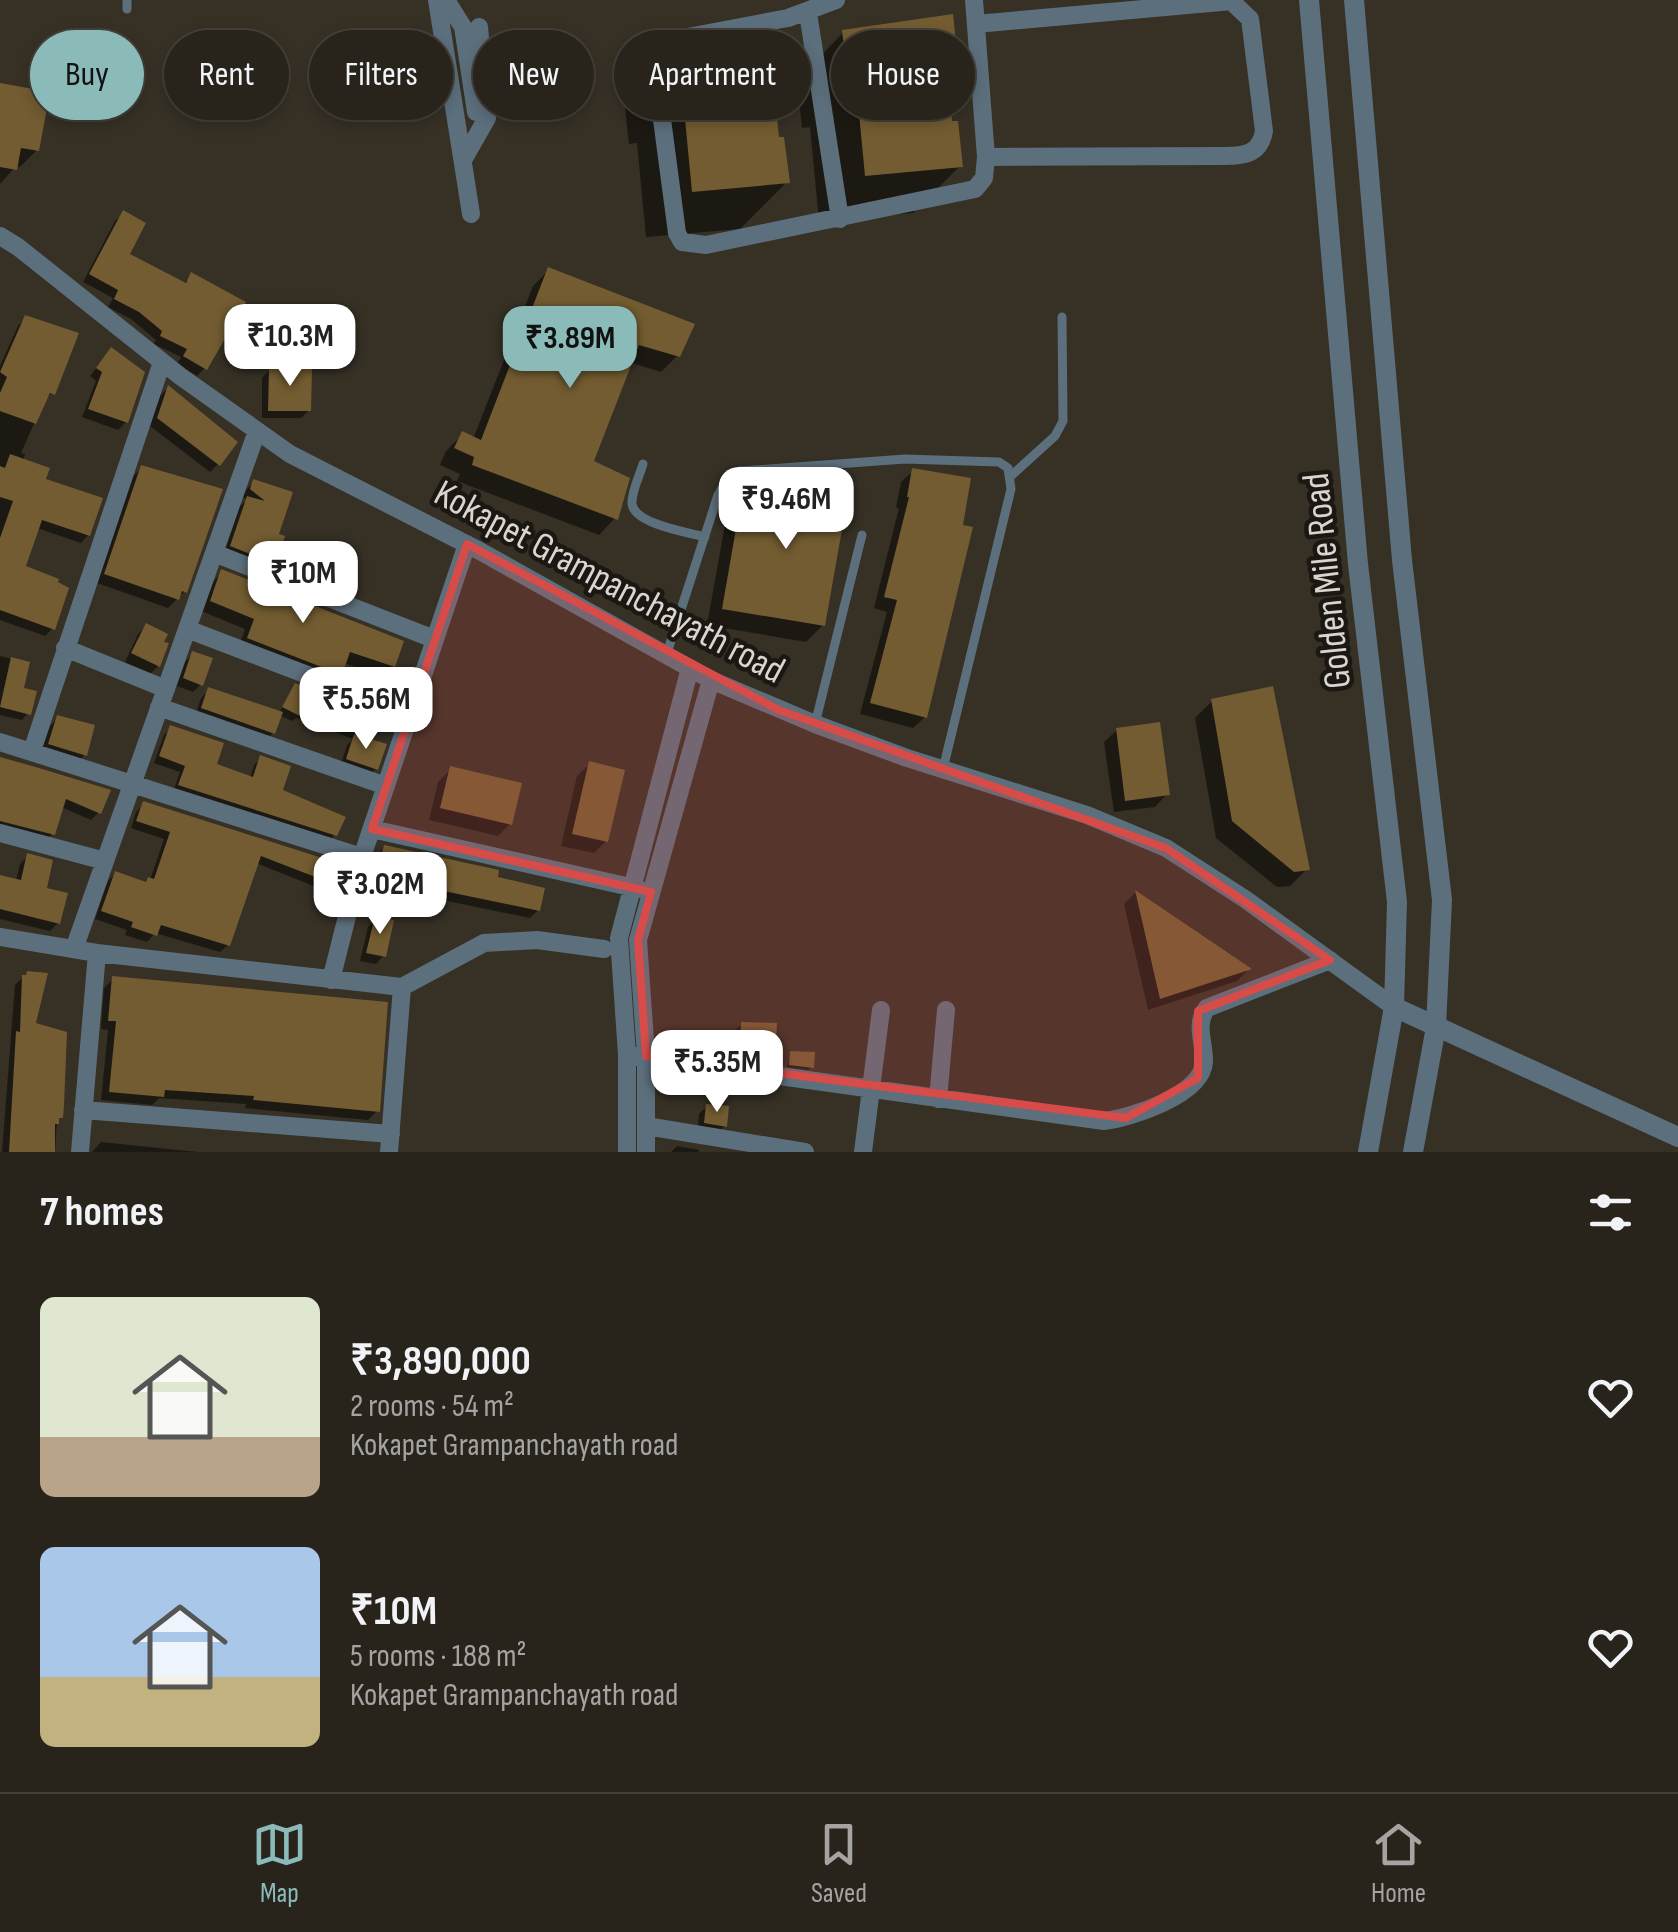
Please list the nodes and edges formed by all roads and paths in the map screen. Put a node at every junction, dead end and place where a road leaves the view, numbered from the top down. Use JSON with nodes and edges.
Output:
{"nodes":[{"id":1,"x":437,"y":0,"type":"edge"},
{"id":2,"x":446,"y":0,"type":"edge"},
{"id":3,"x":836,"y":0,"type":"edge"},
{"id":4,"x":974,"y":0,"type":"edge"},
{"id":5,"x":1309,"y":0,"type":"edge"},
{"id":6,"x":1354,"y":0,"type":"edge"},
{"id":7,"x":1231,"y":1,"type":"edge"},
{"id":8,"x":808,"y":12,"type":"junction"},
{"id":9,"x":976,"y":24,"type":"junction"},
{"id":10,"x":479,"y":27,"type":"dead end"},
{"id":11,"x":473,"y":90,"type":"edge"},
{"id":12,"x":986,"y":157,"type":"junction"},
{"id":13,"x":464,"y":160,"type":"junction"},
{"id":14,"x":471,"y":214,"type":"dead end"},
{"id":15,"x":840,"y":218,"type":"junction"},
{"id":16,"x":0,"y":236,"type":"edge"},
{"id":17,"x":1062,"y":316,"type":"dead end"},
{"id":18,"x":162,"y":362,"type":"junction"},
{"id":19,"x":257,"y":431,"type":"junction"},
{"id":20,"x":643,"y":464,"type":"dead end"},
{"id":21,"x":1011,"y":476,"type":"junction"},
{"id":22,"x":862,"y":535,"type":"dead end"},
{"id":23,"x":704,"y":538,"type":"junction"},
{"id":24,"x":467,"y":544,"type":"junction"},
{"id":25,"x":214,"y":552,"type":"junction"},
{"id":26,"x":187,"y":629,"type":"junction"},
{"id":27,"x":434,"y":639,"type":"junction"},
{"id":28,"x":66,"y":648,"type":"junction"},
{"id":29,"x":666,"y":656,"type":"junction"},
{"id":30,"x":690,"y":668,"type":"junction"},
{"id":31,"x":710,"y":680,"type":"junction"},
{"id":32,"x":163,"y":698,"type":"junction"},
{"id":33,"x":410,"y":714,"type":"junction"},
{"id":34,"x":815,"y":724,"type":"junction"},
{"id":35,"x":0,"y":742,"type":"edge"},
{"id":36,"x":32,"y":751,"type":"junction"},
{"id":37,"x":943,"y":769,"type":"junction"},
{"id":38,"x":132,"y":783,"type":"junction"},
{"id":39,"x":386,"y":786,"type":"junction"},
{"id":40,"x":372,"y":829,"type":"junction"},
{"id":41,"x":0,"y":833,"type":"edge"},
{"id":42,"x":362,"y":858,"type":"junction"},
{"id":43,"x":105,"y":860,"type":"junction"},
{"id":44,"x":631,"y":888,"type":"junction"},
{"id":45,"x":651,"y":892,"type":"junction"},
{"id":46,"x":0,"y":936,"type":"edge"},
{"id":47,"x":74,"y":949,"type":"junction"},
{"id":48,"x":604,"y":949,"type":"dead end"},
{"id":49,"x":97,"y":953,"type":"junction"},
{"id":50,"x":1330,"y":960,"type":"junction"},
{"id":51,"x":331,"y":980,"type":"junction"},
{"id":52,"x":402,"y":987,"type":"junction"},
{"id":53,"x":1394,"y":1007,"type":"junction"},
{"id":54,"x":881,"y":1010,"type":"dead end"},
{"id":55,"x":946,"y":1010,"type":"dead end"},
{"id":56,"x":1436,"y":1026,"type":"junction"},
{"id":57,"x":636,"y":1055,"type":"junction"},
{"id":58,"x":872,"y":1089,"type":"junction"},
{"id":59,"x":938,"y":1098,"type":"junction"},
{"id":60,"x":83,"y":1110,"type":"junction"},
{"id":61,"x":646,"y":1126,"type":"junction"},
{"id":62,"x":1678,"y":1137,"type":"edge"},
{"id":63,"x":390,"y":1143,"type":"edge"},
{"id":64,"x":80,"y":1152,"type":"edge"},
{"id":65,"x":627,"y":1152,"type":"edge"},
{"id":66,"x":646,"y":1152,"type":"edge"},
{"id":67,"x":805,"y":1152,"type":"edge"},
{"id":68,"x":863,"y":1152,"type":"edge"},
{"id":69,"x":1368,"y":1152,"type":"edge"},
{"id":70,"x":1413,"y":1152,"type":"edge"}],
"edges":[{"from":1,"to":13,"type":"street"},
{"from":2,"to":11,"type":"street"},
{"from":3,"to":8,"type":"street"},
{"from":4,"to":9,"type":"street"},
{"from":5,"to":53,"type":"street","name":"Golden Mile Road"},
{"from":6,"to":56,"type":"street","name":"Golden Mile Road"},
{"from":7,"to":9,"type":"street"},
{"from":7,"to":12,"type":"street"},
{"from":8,"to":15,"type":"street"},
{"from":8,"to":15,"type":"street"},
{"from":9,"to":12,"type":"street"},
{"from":10,"to":13,"type":"street"},
{"from":12,"to":15,"type":"street"},
{"from":13,"to":14,"type":"street"},
{"from":16,"to":18,"type":"street","name":"Kokapet Grampanchayath road"},
{"from":17,"to":21,"type":"lane"},
{"from":18,"to":19,"type":"street","name":"Kokapet Grampanchayath road"},
{"from":18,"to":28,"type":"street"},
{"from":19,"to":24,"type":"street","name":"Kokapet Grampanchayath road"},
{"from":19,"to":25,"type":"street"},
{"from":20,"to":23,"type":"lane"},
{"from":21,"to":23,"type":"lane"},
{"from":21,"to":37,"type":"lane"},
{"from":22,"to":34,"type":"lane"},
{"from":23,"to":29,"type":"lane"},
{"from":24,"to":27,"type":"street"},
{"from":24,"to":29,"type":"street","name":"Kokapet Grampanchayath road"},
{"from":25,"to":26,"type":"street"},
{"from":25,"to":27,"type":"street"},
{"from":26,"to":32,"type":"street"},
{"from":26,"to":33,"type":"street"},
{"from":27,"to":33,"type":"street"},
{"from":28,"to":32,"type":"street"},
{"from":28,"to":36,"type":"street"},
{"from":29,"to":30,"type":"street","name":"Kokapet Grampanchayath road"},
{"from":30,"to":31,"type":"street","name":"Kokapet Grampanchayath road"},
{"from":30,"to":44,"type":"street"},
{"from":31,"to":34,"type":"street","name":"Kokapet Grampanchayath road"},
{"from":31,"to":45,"type":"street"},
{"from":32,"to":38,"type":"street"},
{"from":32,"to":39,"type":"street"},
{"from":33,"to":39,"type":"street"},
{"from":34,"to":37,"type":"street","name":"Kokapet Grampanchayath road"},
{"from":35,"to":36,"type":"street"},
{"from":36,"to":38,"type":"street"},
{"from":37,"to":50,"type":"street","name":"Kokapet Grampanchayath road"},
{"from":38,"to":42,"type":"street"},
{"from":38,"to":43,"type":"street"},
{"from":39,"to":40,"type":"street"},
{"from":40,"to":42,"type":"street"},
{"from":40,"to":44,"type":"street"},
{"from":41,"to":43,"type":"street"},
{"from":42,"to":51,"type":"street"},
{"from":43,"to":47,"type":"street"},
{"from":44,"to":45,"type":"street"},
{"from":44,"to":57,"type":"street"},
{"from":45,"to":57,"type":"street"},
{"from":46,"to":47,"type":"street"},
{"from":47,"to":49,"type":"street"},
{"from":48,"to":52,"type":"street"},
{"from":49,"to":51,"type":"street"},
{"from":49,"to":60,"type":"street"},
{"from":50,"to":53,"type":"street","name":"Kokapet Grampanchayath road"},
{"from":50,"to":59,"type":"street"},
{"from":51,"to":52,"type":"street"},
{"from":52,"to":63,"type":"street"},
{"from":53,"to":56,"type":"street","name":"Kokapet Grampanchayath road"},
{"from":53,"to":69,"type":"street","name":"Golden Mile Road"},
{"from":54,"to":58,"type":"street"},
{"from":55,"to":59,"type":"street"},
{"from":56,"to":62,"type":"street","name":"Kokapet Grampanchayath road"},
{"from":56,"to":70,"type":"street","name":"Golden Mile Road"},
{"from":57,"to":58,"type":"street"},
{"from":57,"to":61,"type":"street"},
{"from":57,"to":65,"type":"street"},
{"from":58,"to":59,"type":"street"},
{"from":58,"to":68,"type":"street"},
{"from":60,"to":63,"type":"street"},
{"from":60,"to":64,"type":"street"},
{"from":61,"to":66,"type":"street"},
{"from":61,"to":67,"type":"street"}]}
